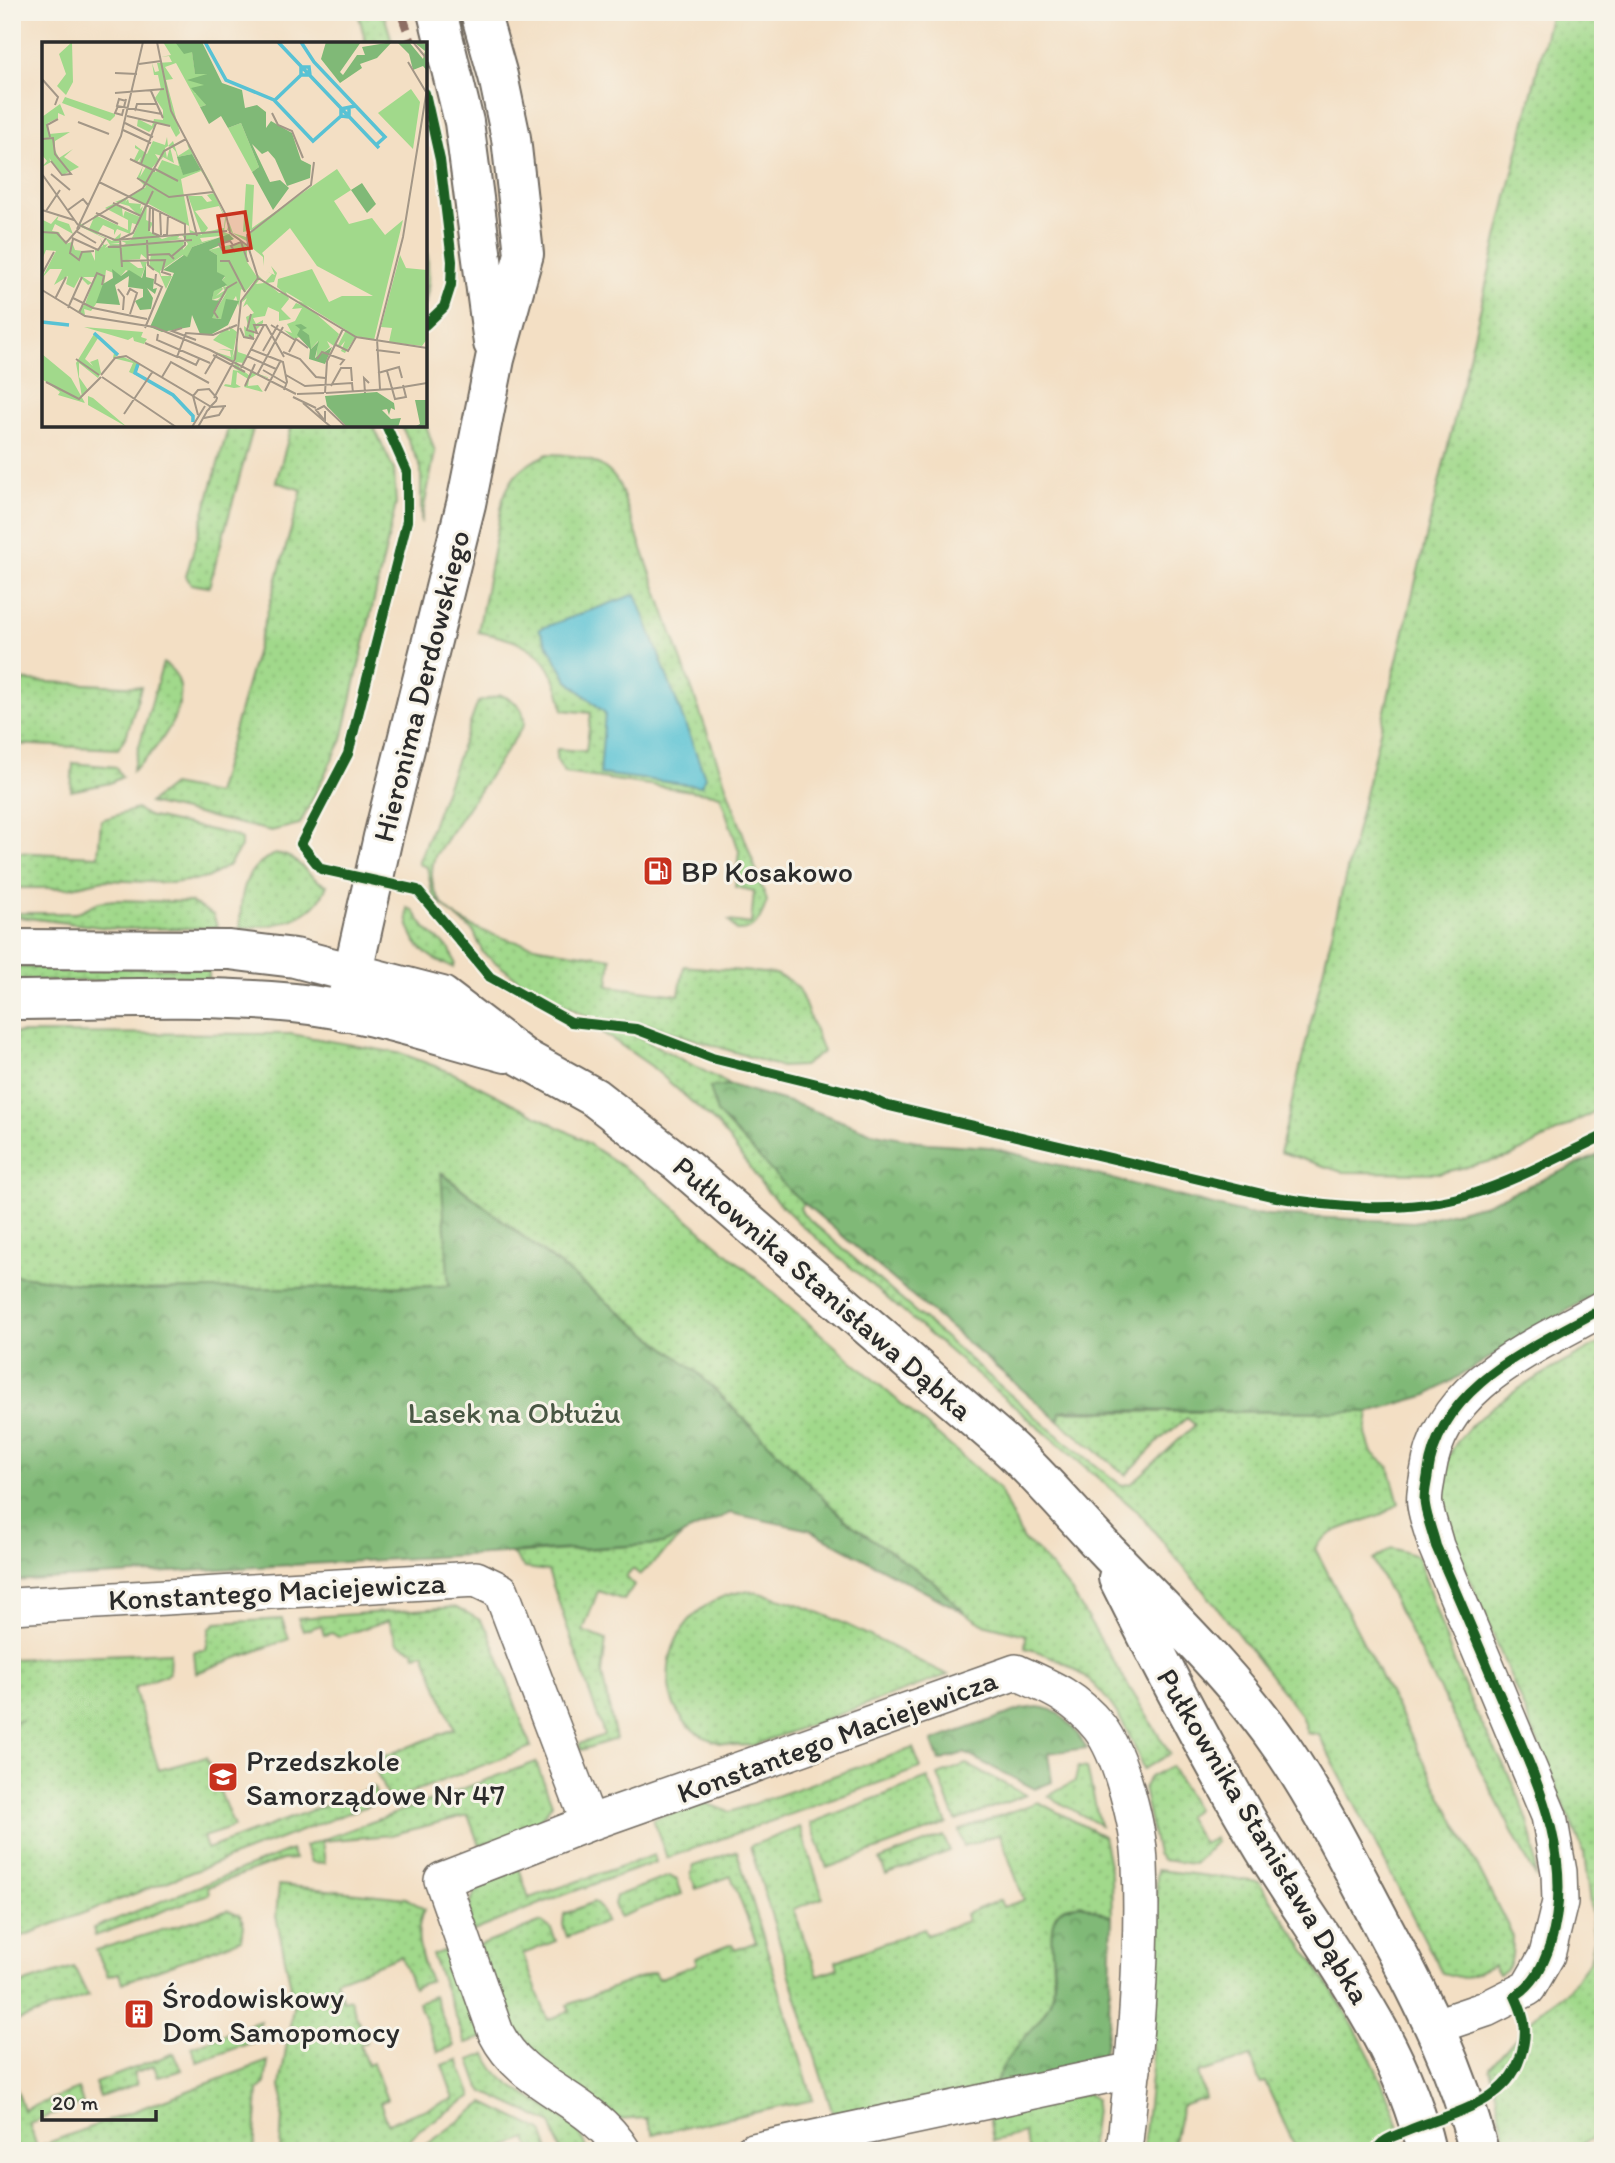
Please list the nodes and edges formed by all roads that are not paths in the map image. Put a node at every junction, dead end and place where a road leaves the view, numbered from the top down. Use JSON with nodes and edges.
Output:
{"nodes":[{"id":1,"x":438,"y":12,"type":"edge"},
{"id":2,"x":480,"y":12,"type":"edge"},
{"id":3,"x":495,"y":359,"type":"junction"},
{"id":4,"x":12,"y":949,"type":"edge"},
{"id":5,"x":352,"y":970,"type":"junction"},
{"id":6,"x":12,"y":1000,"type":"edge"},
{"id":7,"x":344,"y":1012,"type":"junction"},
{"id":8,"x":522,"y":1057,"type":"junction"},
{"id":9,"x":1603,"y":1308,"type":"edge"},
{"id":10,"x":1102,"y":1546,"type":"junction"},
{"id":11,"x":12,"y":1606,"type":"edge"},
{"id":12,"x":589,"y":1824,"type":"junction"},
{"id":13,"x":1436,"y":2026,"type":"junction"},
{"id":14,"x":1391,"y":2051,"type":"junction"},
{"id":15,"x":1133,"y":2070,"type":"junction"},
{"id":16,"x":623,"y":2151,"type":"edge"},
{"id":17,"x":753,"y":2151,"type":"edge"},
{"id":18,"x":1124,"y":2151,"type":"edge"},
{"id":19,"x":1426,"y":2151,"type":"edge"},
{"id":20,"x":1479,"y":2151,"type":"edge"}],
"edges":[{"from":1,"to":3,"type":"main road","name":"Hieronima Derdowskiego"},
{"from":2,"to":3,"type":"main road","name":"Hieronima Derdowskiego"},
{"from":3,"to":5,"type":"main road","name":"Hieronima Derdowskiego"},
{"from":4,"to":5,"type":"main road","name":"Pułkownika Stanisława Dąbka"},
{"from":5,"to":7,"type":"main road","name":"Hieronima Derdowskiego"},
{"from":5,"to":8,"type":"main road","name":"Pułkownika Stanisława Dąbka"},
{"from":6,"to":7,"type":"main road","name":"Pułkownika Stanisława Dąbka"},
{"from":7,"to":8,"type":"main road","name":"Pułkownika Stanisława Dąbka"},
{"from":8,"to":10,"type":"main road","name":"Pułkownika Stanisława Dąbka"},
{"from":9,"to":13,"type":"street"},
{"from":10,"to":13,"type":"main road","name":"Pułkownika Stanisława Dąbka"},
{"from":10,"to":14,"type":"main road","name":"Pułkownika Stanisława Dąbka"},
{"from":11,"to":12,"type":"street","name":"Konstantego Maciejewicza"},
{"from":12,"to":15,"type":"street","name":"Konstantego Maciejewicza"},
{"from":12,"to":16,"type":"street","name":"Konstantego Maciejewicza"},
{"from":13,"to":14,"type":"main road"},
{"from":13,"to":20,"type":"main road","name":"Pułkownika Stanisława Dąbka"},
{"from":14,"to":19,"type":"main road","name":"Pułkownika Stanisława Dąbka"},
{"from":15,"to":17,"type":"street"},
{"from":15,"to":18,"type":"street","name":"Konstantego Maciejewicza"}]}
